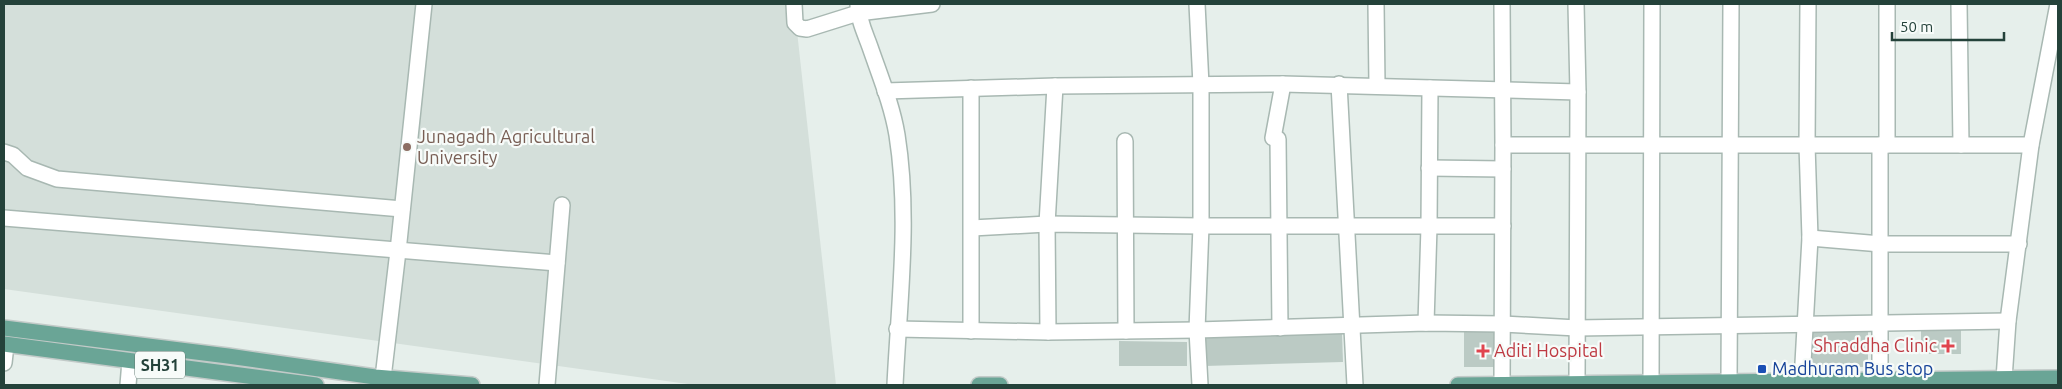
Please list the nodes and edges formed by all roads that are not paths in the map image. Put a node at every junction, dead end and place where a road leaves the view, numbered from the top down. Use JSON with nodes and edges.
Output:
{"nodes":[{"id":1,"x":424,"y":4,"type":"edge"},
{"id":2,"x":794,"y":4,"type":"edge"},
{"id":3,"x":929,"y":4,"type":"edge"},
{"id":4,"x":1197,"y":4,"type":"edge"},
{"id":5,"x":1376,"y":4,"type":"edge"},
{"id":6,"x":1502,"y":4,"type":"edge"},
{"id":7,"x":1576,"y":4,"type":"edge"},
{"id":8,"x":1652,"y":4,"type":"edge"},
{"id":9,"x":1731,"y":4,"type":"edge"},
{"id":10,"x":1808,"y":4,"type":"edge"},
{"id":11,"x":1886,"y":4,"type":"edge"},
{"id":12,"x":1959,"y":4,"type":"edge"},
{"id":13,"x":2058,"y":4,"type":"edge"},
{"id":14,"x":859,"y":13,"type":"edge"},
{"id":15,"x":1201,"y":84,"type":"junction"},
{"id":16,"x":1284,"y":84,"type":"junction"},
{"id":17,"x":1338,"y":84,"type":"junction"},
{"id":18,"x":1376,"y":85,"type":"junction"},
{"id":19,"x":1055,"y":86,"type":"junction"},
{"id":20,"x":971,"y":88,"type":"junction"},
{"id":21,"x":1430,"y":88,"type":"junction"},
{"id":22,"x":885,"y":91,"type":"junction"},
{"id":23,"x":1503,"y":91,"type":"junction"},
{"id":24,"x":1578,"y":92,"type":"junction"},
{"id":25,"x":1125,"y":141,"type":"dead end"},
{"id":26,"x":1730,"y":144,"type":"junction"},
{"id":27,"x":1504,"y":145,"type":"junction"},
{"id":28,"x":1652,"y":145,"type":"junction"},
{"id":29,"x":1807,"y":145,"type":"junction"},
{"id":30,"x":1884,"y":145,"type":"junction"},
{"id":31,"x":1960,"y":145,"type":"junction"},
{"id":32,"x":2032,"y":145,"type":"junction"},
{"id":33,"x":1577,"y":146,"type":"junction"},
{"id":34,"x":4,"y":152,"type":"edge"},
{"id":35,"x":1429,"y":168,"type":"junction"},
{"id":36,"x":1503,"y":169,"type":"junction"},
{"id":37,"x":562,"y":205,"type":"dead end"},
{"id":38,"x":402,"y":209,"type":"junction"},
{"id":39,"x":4,"y":218,"type":"edge"},
{"id":40,"x":1047,"y":224,"type":"junction"},
{"id":41,"x":1279,"y":225,"type":"junction"},
{"id":42,"x":1126,"y":226,"type":"junction"},
{"id":43,"x":1201,"y":226,"type":"junction"},
{"id":44,"x":1347,"y":226,"type":"junction"},
{"id":45,"x":1503,"y":226,"type":"junction"},
{"id":46,"x":1429,"y":227,"type":"junction"},
{"id":47,"x":972,"y":228,"type":"junction"},
{"id":48,"x":1810,"y":238,"type":"junction"},
{"id":49,"x":1880,"y":244,"type":"junction"},
{"id":50,"x":2018,"y":244,"type":"junction"},
{"id":51,"x":398,"y":251,"type":"junction"},
{"id":52,"x":557,"y":263,"type":"junction"},
{"id":53,"x":2008,"y":322,"type":"junction"},
{"id":54,"x":1426,"y":323,"type":"junction"},
{"id":55,"x":1881,"y":323,"type":"junction"},
{"id":56,"x":1503,"y":324,"type":"junction"},
{"id":57,"x":1805,"y":324,"type":"junction"},
{"id":58,"x":1730,"y":325,"type":"junction"},
{"id":59,"x":1352,"y":326,"type":"junction"},
{"id":60,"x":1652,"y":326,"type":"junction"},
{"id":61,"x":4,"y":328,"type":"edge"},
{"id":62,"x":1280,"y":328,"type":"junction"},
{"id":63,"x":1577,"y":328,"type":"junction"},
{"id":64,"x":897,"y":329,"type":"junction"},
{"id":65,"x":1197,"y":330,"type":"junction"},
{"id":66,"x":971,"y":331,"type":"junction"},
{"id":67,"x":1126,"y":331,"type":"junction"},
{"id":68,"x":1048,"y":332,"type":"junction"},
{"id":69,"x":5,"y":344,"type":"edge"},
{"id":70,"x":130,"y":361,"type":"junction"},
{"id":71,"x":4,"y":363,"type":"edge"},
{"id":72,"x":382,"y":378,"type":"junction"},
{"id":73,"x":2058,"y":378,"type":"edge"},
{"id":74,"x":2004,"y":379,"type":"junction"},
{"id":75,"x":1880,"y":380,"type":"junction"},
{"id":76,"x":1802,"y":381,"type":"junction"},
{"id":77,"x":1729,"y":382,"type":"junction"},
{"id":78,"x":1651,"y":383,"type":"junction"},
{"id":79,"x":1502,"y":384,"type":"edge"},
{"id":80,"x":1577,"y":384,"type":"junction"},
{"id":81,"x":128,"y":385,"type":"edge"},
{"id":82,"x":316,"y":385,"type":"edge"},
{"id":83,"x":472,"y":385,"type":"edge"},
{"id":84,"x":547,"y":385,"type":"edge"},
{"id":85,"x":895,"y":385,"type":"edge"},
{"id":86,"x":979,"y":385,"type":"edge"},
{"id":87,"x":1000,"y":385,"type":"edge"},
{"id":88,"x":1200,"y":385,"type":"edge"},
{"id":89,"x":1355,"y":385,"type":"edge"},
{"id":90,"x":1458,"y":385,"type":"edge"}],
"edges":[{"from":1,"to":38,"type":"street"},
{"from":2,"to":14,"type":"street"},
{"from":3,"to":14,"type":"street"},
{"from":4,"to":15,"type":"street"},
{"from":5,"to":18,"type":"street"},
{"from":6,"to":23,"type":"street"},
{"from":7,"to":24,"type":"street"},
{"from":8,"to":28,"type":"street"},
{"from":9,"to":26,"type":"street"},
{"from":10,"to":29,"type":"street"},
{"from":11,"to":30,"type":"street"},
{"from":12,"to":31,"type":"street"},
{"from":13,"to":32,"type":"street"},
{"from":14,"to":22,"type":"street"},
{"from":15,"to":16,"type":"street"},
{"from":15,"to":19,"type":"street"},
{"from":15,"to":43,"type":"street"},
{"from":16,"to":17,"type":"street"},
{"from":16,"to":41,"type":"street"},
{"from":17,"to":18,"type":"street"},
{"from":17,"to":44,"type":"street"},
{"from":18,"to":21,"type":"street"},
{"from":19,"to":20,"type":"street"},
{"from":19,"to":40,"type":"street"},
{"from":20,"to":22,"type":"street"},
{"from":20,"to":47,"type":"street"},
{"from":21,"to":23,"type":"street"},
{"from":21,"to":35,"type":"street"},
{"from":22,"to":64,"type":"street"},
{"from":23,"to":24,"type":"street"},
{"from":23,"to":27,"type":"street"},
{"from":24,"to":33,"type":"street"},
{"from":25,"to":42,"type":"street"},
{"from":26,"to":28,"type":"street"},
{"from":26,"to":29,"type":"street"},
{"from":26,"to":58,"type":"street"},
{"from":27,"to":33,"type":"street"},
{"from":27,"to":36,"type":"street"},
{"from":28,"to":33,"type":"street"},
{"from":28,"to":60,"type":"street"},
{"from":29,"to":30,"type":"street"},
{"from":29,"to":48,"type":"street"},
{"from":30,"to":31,"type":"street"},
{"from":30,"to":49,"type":"street"},
{"from":31,"to":32,"type":"street"},
{"from":32,"to":50,"type":"street"},
{"from":33,"to":63,"type":"street"},
{"from":34,"to":38,"type":"street"},
{"from":35,"to":36,"type":"street"},
{"from":35,"to":46,"type":"street"},
{"from":36,"to":45,"type":"street"},
{"from":37,"to":52,"type":"street"},
{"from":38,"to":51,"type":"street"},
{"from":39,"to":51,"type":"street"},
{"from":40,"to":42,"type":"street"},
{"from":40,"to":47,"type":"street"},
{"from":40,"to":68,"type":"street"},
{"from":41,"to":43,"type":"street"},
{"from":41,"to":44,"type":"street"},
{"from":41,"to":62,"type":"street"},
{"from":42,"to":43,"type":"street"},
{"from":42,"to":67,"type":"street"},
{"from":43,"to":65,"type":"street"},
{"from":44,"to":46,"type":"street"},
{"from":44,"to":59,"type":"street"},
{"from":45,"to":46,"type":"street"},
{"from":45,"to":56,"type":"street"},
{"from":46,"to":54,"type":"street"},
{"from":47,"to":66,"type":"street"},
{"from":48,"to":49,"type":"street"},
{"from":48,"to":57,"type":"street"},
{"from":49,"to":50,"type":"street"},
{"from":49,"to":55,"type":"street"},
{"from":50,"to":53,"type":"street"},
{"from":51,"to":52,"type":"street"},
{"from":51,"to":72,"type":"street"},
{"from":52,"to":84,"type":"street"},
{"from":53,"to":55,"type":"street"},
{"from":53,"to":74,"type":"street"},
{"from":54,"to":56,"type":"street"},
{"from":54,"to":59,"type":"street"},
{"from":55,"to":57,"type":"street"},
{"from":55,"to":75,"type":"street"},
{"from":56,"to":63,"type":"street"},
{"from":56,"to":79,"type":"street"},
{"from":57,"to":58,"type":"street"},
{"from":57,"to":76,"type":"street"},
{"from":58,"to":60,"type":"street"},
{"from":58,"to":77,"type":"street"},
{"from":59,"to":62,"type":"street"},
{"from":59,"to":89,"type":"street"},
{"from":60,"to":63,"type":"street"},
{"from":60,"to":78,"type":"street"},
{"from":61,"to":72,"type":"main road"},
{"from":62,"to":65,"type":"street"},
{"from":63,"to":80,"type":"street"},
{"from":64,"to":66,"type":"street"},
{"from":64,"to":85,"type":"street"},
{"from":65,"to":67,"type":"street"},
{"from":65,"to":88,"type":"street"},
{"from":66,"to":68,"type":"street"},
{"from":67,"to":68,"type":"street"},
{"from":69,"to":70,"type":"main road","number":"SH31"},
{"from":69,"to":71,"type":"street"},
{"from":70,"to":81,"type":"street"},
{"from":70,"to":82,"type":"main road","number":"SH31"},
{"from":72,"to":83,"type":"main road"},
{"from":73,"to":74,"type":"main road"},
{"from":74,"to":75,"type":"main road"},
{"from":75,"to":76,"type":"main road"},
{"from":76,"to":77,"type":"main road"},
{"from":77,"to":78,"type":"main road"},
{"from":78,"to":80,"type":"main road"},
{"from":79,"to":80,"type":"main road"},
{"from":79,"to":90,"type":"main road"},
{"from":86,"to":87,"type":"main road"}]}
